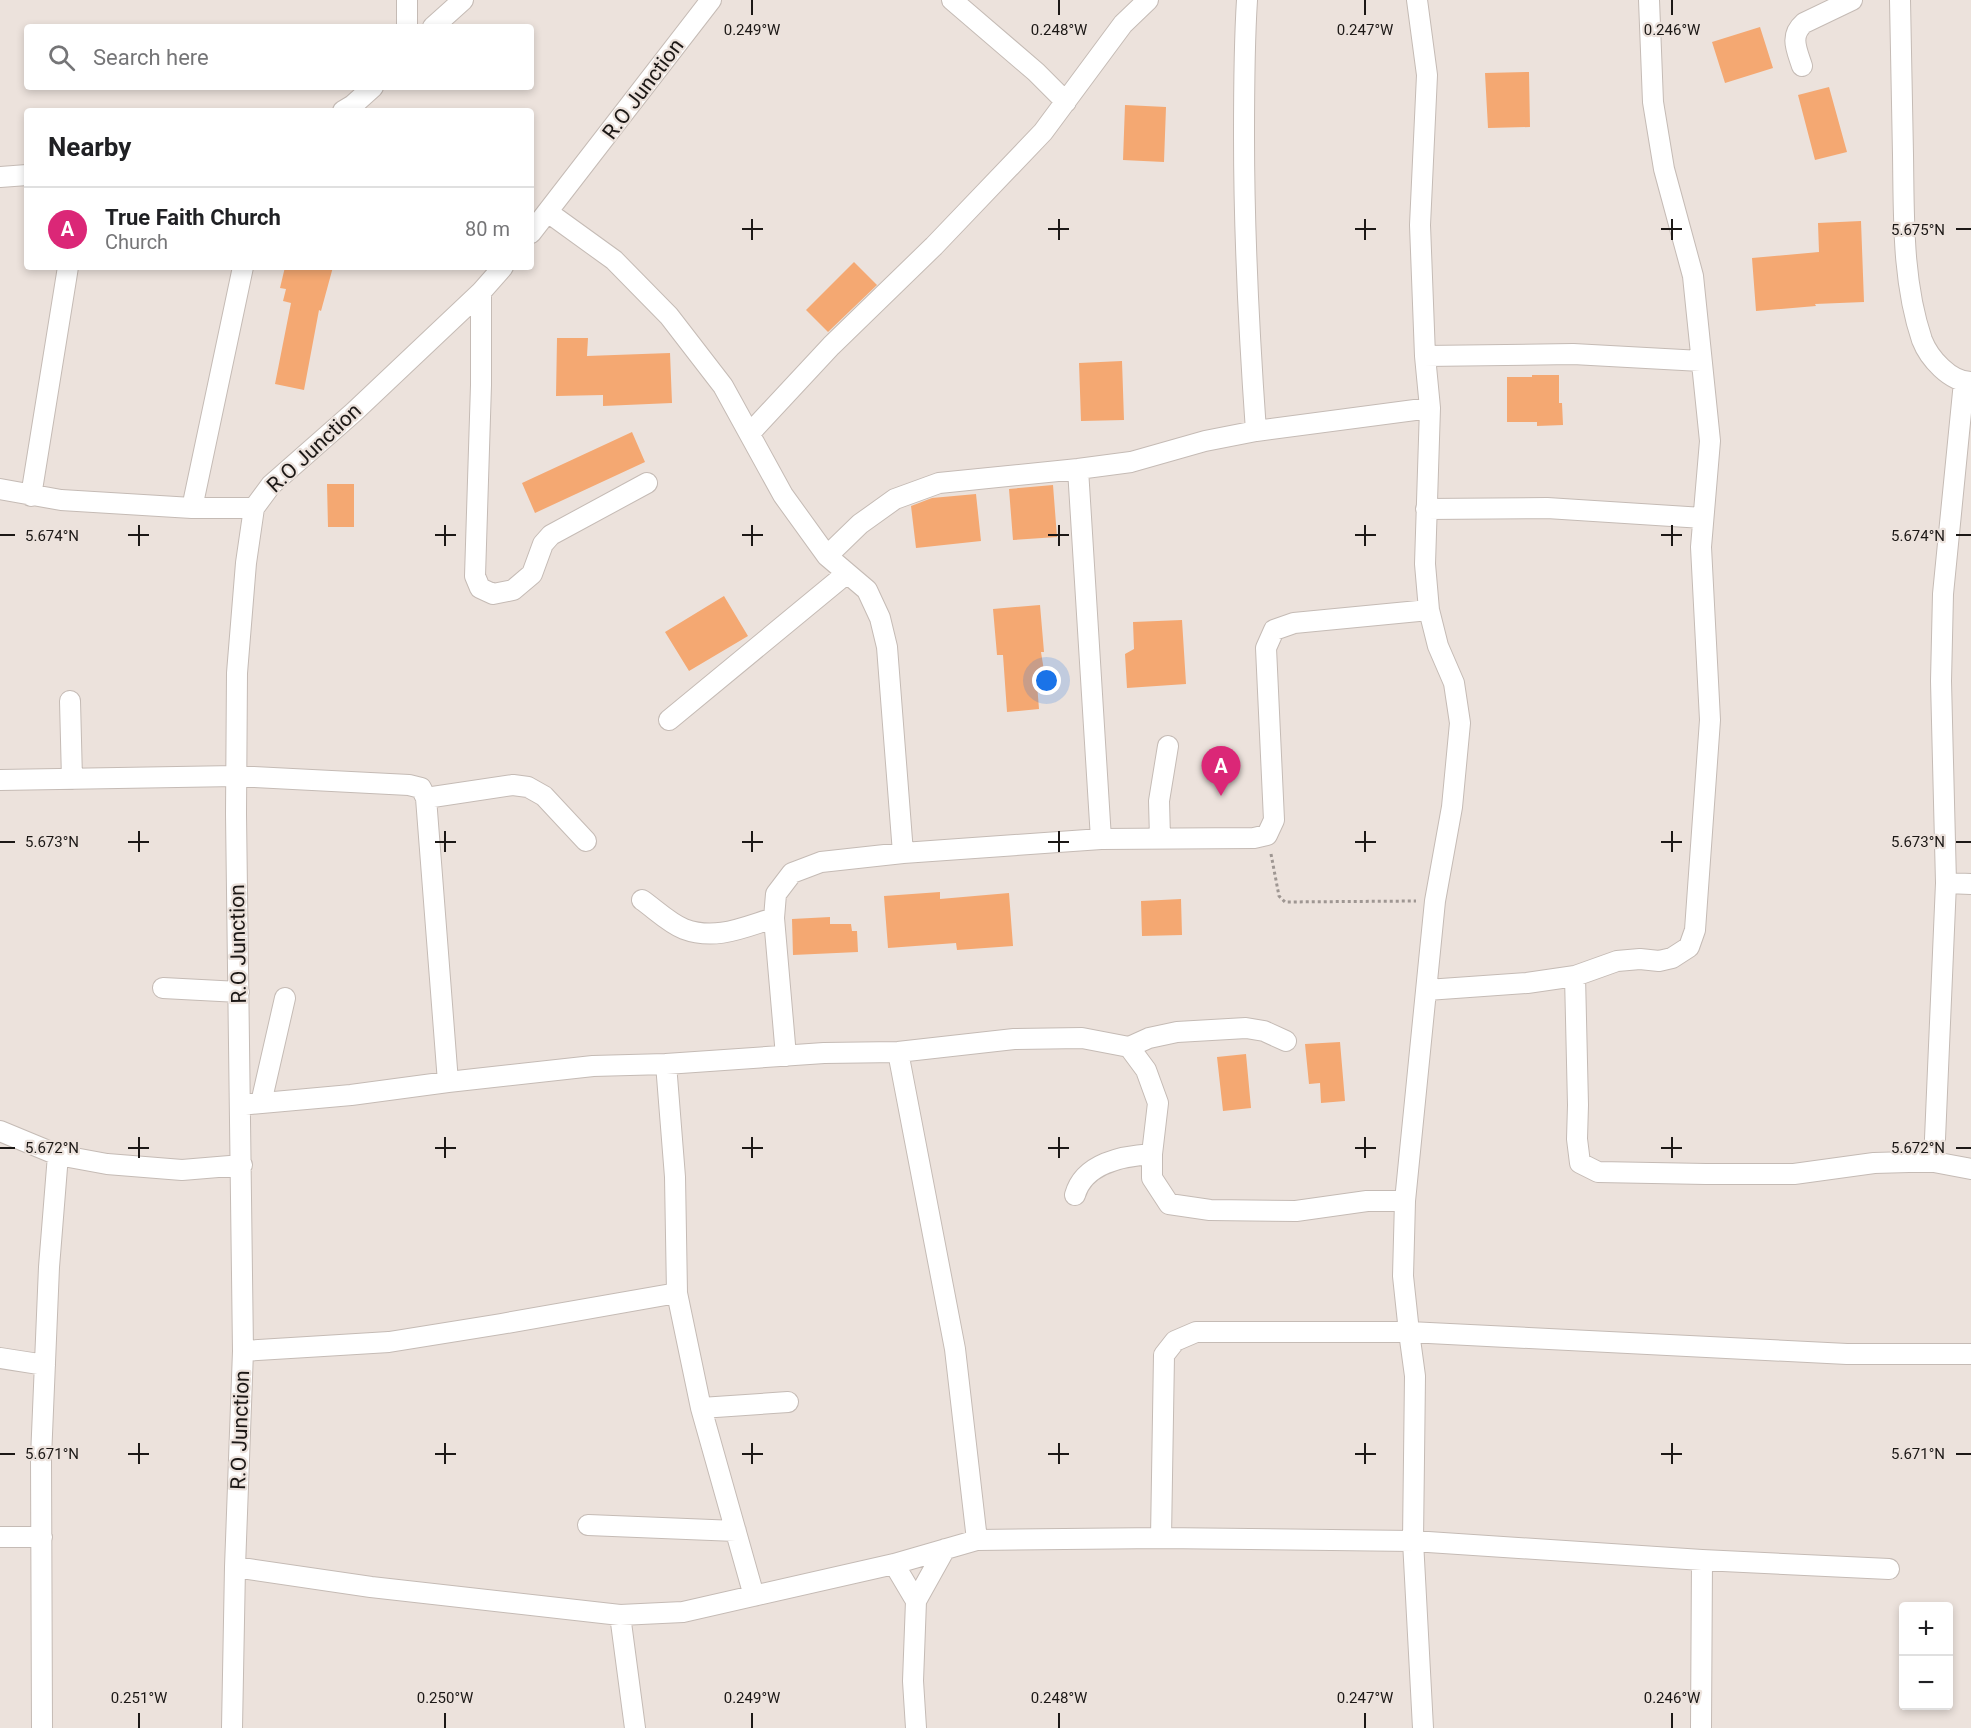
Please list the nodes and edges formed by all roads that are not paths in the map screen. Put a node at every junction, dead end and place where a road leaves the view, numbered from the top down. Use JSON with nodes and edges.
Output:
{"nodes":[{"id":1,"x":406,"y":0,"type":"edge"},
{"id":2,"x":463,"y":0,"type":"edge"},
{"id":3,"x":711,"y":0,"type":"edge"},
{"id":4,"x":952,"y":0,"type":"edge"},
{"id":5,"x":1148,"y":0,"type":"edge"},
{"id":6,"x":1247,"y":0,"type":"edge"},
{"id":7,"x":1417,"y":0,"type":"edge"},
{"id":8,"x":1649,"y":0,"type":"edge"},
{"id":9,"x":1852,"y":0,"type":"edge"},
{"id":10,"x":1900,"y":0,"type":"edge"},
{"id":11,"x":407,"y":24,"type":"edge"},
{"id":12,"x":436,"y":24,"type":"edge"},
{"id":13,"x":1802,"y":66,"type":"dead end"},
{"id":14,"x":369,"y":90,"type":"edge"},
{"id":15,"x":1066,"y":102,"type":"junction"},
{"id":16,"x":348,"y":108,"type":"edge"},
{"id":17,"x":24,"y":175,"type":"edge"},
{"id":18,"x":0,"y":177,"type":"edge"},
{"id":19,"x":549,"y":213,"type":"junction"},
{"id":20,"x":534,"y":230,"type":"edge"},
{"id":21,"x":68,"y":270,"type":"edge"},
{"id":22,"x":242,"y":270,"type":"edge"},
{"id":23,"x":500,"y":270,"type":"edge"},
{"id":24,"x":481,"y":292,"type":"junction"},
{"id":25,"x":1425,"y":356,"type":"junction"},
{"id":26,"x":1701,"y":361,"type":"junction"},
{"id":27,"x":1967,"y":382,"type":"edge"},
{"id":28,"x":1430,"y":408,"type":"junction"},
{"id":29,"x":1256,"y":430,"type":"junction"},
{"id":30,"x":750,"y":433,"type":"junction"},
{"id":31,"x":1078,"y":469,"type":"junction"},
{"id":32,"x":647,"y":483,"type":"dead end"},
{"id":33,"x":0,"y":489,"type":"edge"},
{"id":34,"x":31,"y":496,"type":"junction"},
{"id":35,"x":192,"y":508,"type":"junction"},
{"id":36,"x":254,"y":508,"type":"junction"},
{"id":37,"x":1426,"y":509,"type":"junction"},
{"id":38,"x":1703,"y":518,"type":"junction"},
{"id":39,"x":826,"y":556,"type":"junction"},
{"id":40,"x":846,"y":574,"type":"junction"},
{"id":41,"x":1429,"y":610,"type":"junction"},
{"id":42,"x":70,"y":701,"type":"dead end"},
{"id":43,"x":669,"y":720,"type":"dead end"},
{"id":44,"x":1168,"y":746,"type":"dead end"},
{"id":45,"x":236,"y":776,"type":"junction"},
{"id":46,"x":72,"y":779,"type":"junction"},
{"id":47,"x":0,"y":780,"type":"edge"},
{"id":48,"x":426,"y":798,"type":"junction"},
{"id":49,"x":1160,"y":838,"type":"junction"},
{"id":50,"x":1101,"y":839,"type":"junction"},
{"id":51,"x":586,"y":841,"type":"dead end"},
{"id":52,"x":903,"y":854,"type":"junction"},
{"id":53,"x":1946,"y":883,"type":"junction"},
{"id":54,"x":1971,"y":884,"type":"edge"},
{"id":55,"x":642,"y":900,"type":"dead end"},
{"id":56,"x":774,"y":918,"type":"junction"},
{"id":57,"x":1575,"y":976,"type":"junction"},
{"id":58,"x":163,"y":988,"type":"dead end"},
{"id":59,"x":1426,"y":990,"type":"junction"},
{"id":60,"x":239,"y":992,"type":"junction"},
{"id":61,"x":285,"y":998,"type":"dead end"},
{"id":62,"x":1286,"y":1041,"type":"dead end"},
{"id":63,"x":1129,"y":1047,"type":"junction"},
{"id":64,"x":898,"y":1052,"type":"junction"},
{"id":65,"x":786,"y":1056,"type":"junction"},
{"id":66,"x":666,"y":1064,"type":"junction"},
{"id":67,"x":448,"y":1082,"type":"junction"},
{"id":68,"x":261,"y":1103,"type":"junction"},
{"id":69,"x":240,"y":1105,"type":"junction"},
{"id":70,"x":0,"y":1131,"type":"edge"},
{"id":71,"x":1152,"y":1154,"type":"junction"},
{"id":72,"x":58,"y":1155,"type":"junction"},
{"id":73,"x":1934,"y":1162,"type":"junction"},
{"id":74,"x":242,"y":1165,"type":"junction"},
{"id":75,"x":1971,"y":1169,"type":"edge"},
{"id":76,"x":1075,"y":1195,"type":"dead end"},
{"id":77,"x":1405,"y":1200,"type":"junction"},
{"id":78,"x":677,"y":1293,"type":"junction"},
{"id":79,"x":1409,"y":1332,"type":"junction"},
{"id":80,"x":243,"y":1351,"type":"junction"},
{"id":81,"x":1971,"y":1354,"type":"edge"},
{"id":82,"x":0,"y":1358,"type":"edge"},
{"id":83,"x":45,"y":1365,"type":"junction"},
{"id":84,"x":788,"y":1402,"type":"dead end"},
{"id":85,"x":700,"y":1408,"type":"junction"},
{"id":86,"x":588,"y":1525,"type":"dead end"},
{"id":87,"x":735,"y":1531,"type":"junction"},
{"id":88,"x":0,"y":1537,"type":"edge"},
{"id":89,"x":42,"y":1538,"type":"junction"},
{"id":90,"x":1161,"y":1538,"type":"junction"},
{"id":91,"x":977,"y":1540,"type":"junction"},
{"id":92,"x":1413,"y":1541,"type":"junction"},
{"id":93,"x":945,"y":1549,"type":"junction"},
{"id":94,"x":1702,"y":1560,"type":"junction"},
{"id":95,"x":894,"y":1564,"type":"junction"},
{"id":96,"x":235,"y":1568,"type":"junction"},
{"id":97,"x":1889,"y":1569,"type":"dead end"},
{"id":98,"x":754,"y":1596,"type":"junction"},
{"id":99,"x":916,"y":1601,"type":"junction"},
{"id":100,"x":620,"y":1615,"type":"junction"},
{"id":101,"x":42,"y":1728,"type":"edge"},
{"id":102,"x":232,"y":1728,"type":"edge"},
{"id":103,"x":635,"y":1728,"type":"edge"},
{"id":104,"x":916,"y":1728,"type":"edge"},
{"id":105,"x":1423,"y":1728,"type":"edge"},
{"id":106,"x":1701,"y":1728,"type":"edge"}],
"edges":[{"from":1,"to":11,"type":"street"},
{"from":2,"to":12,"type":"street"},
{"from":3,"to":19,"type":"street","name":"R.O Junction"},
{"from":4,"to":15,"type":"street"},
{"from":5,"to":15,"type":"street"},
{"from":6,"to":29,"type":"street"},
{"from":7,"to":25,"type":"street"},
{"from":8,"to":26,"type":"street"},
{"from":9,"to":13,"type":"street"},
{"from":10,"to":27,"type":"street"},
{"from":14,"to":16,"type":"street"},
{"from":15,"to":30,"type":"street"},
{"from":17,"to":18,"type":"street"},
{"from":19,"to":20,"type":"street","name":"R.O Junction"},
{"from":19,"to":30,"type":"street"},
{"from":21,"to":34,"type":"street"},
{"from":22,"to":35,"type":"street"},
{"from":23,"to":24,"type":"street","name":"R.O Junction"},
{"from":24,"to":32,"type":"street"},
{"from":24,"to":36,"type":"street","name":"R.O Junction"},
{"from":25,"to":26,"type":"street"},
{"from":25,"to":28,"type":"street"},
{"from":26,"to":38,"type":"street"},
{"from":27,"to":53,"type":"street"},
{"from":28,"to":29,"type":"street"},
{"from":28,"to":37,"type":"street"},
{"from":29,"to":31,"type":"street"},
{"from":30,"to":39,"type":"street"},
{"from":31,"to":39,"type":"street"},
{"from":31,"to":50,"type":"street"},
{"from":33,"to":34,"type":"street"},
{"from":34,"to":35,"type":"street"},
{"from":35,"to":36,"type":"street"},
{"from":36,"to":45,"type":"street","name":"R.O Junction"},
{"from":37,"to":38,"type":"street"},
{"from":37,"to":41,"type":"street"},
{"from":38,"to":57,"type":"street"},
{"from":39,"to":40,"type":"street"},
{"from":40,"to":43,"type":"street"},
{"from":40,"to":52,"type":"street"},
{"from":41,"to":49,"type":"street"},
{"from":41,"to":59,"type":"street"},
{"from":42,"to":46,"type":"street"},
{"from":44,"to":49,"type":"street"},
{"from":45,"to":46,"type":"street"},
{"from":45,"to":48,"type":"street"},
{"from":45,"to":60,"type":"street","name":"R.O Junction"},
{"from":46,"to":47,"type":"street"},
{"from":48,"to":51,"type":"street"},
{"from":48,"to":67,"type":"street"},
{"from":49,"to":50,"type":"street"},
{"from":50,"to":52,"type":"street"},
{"from":52,"to":56,"type":"street"},
{"from":53,"to":54,"type":"street"},
{"from":53,"to":73,"type":"street"},
{"from":55,"to":56,"type":"street"},
{"from":56,"to":65,"type":"street"},
{"from":57,"to":59,"type":"street"},
{"from":57,"to":73,"type":"street"},
{"from":58,"to":60,"type":"street"},
{"from":59,"to":77,"type":"street"},
{"from":60,"to":69,"type":"street","name":"R.O Junction"},
{"from":61,"to":68,"type":"street"},
{"from":62,"to":63,"type":"street"},
{"from":63,"to":64,"type":"street"},
{"from":63,"to":71,"type":"street"},
{"from":64,"to":65,"type":"street"},
{"from":64,"to":91,"type":"street"},
{"from":65,"to":66,"type":"street"},
{"from":66,"to":67,"type":"street"},
{"from":66,"to":78,"type":"street"},
{"from":67,"to":68,"type":"street"},
{"from":68,"to":69,"type":"street"},
{"from":69,"to":74,"type":"street","name":"R.O Junction"},
{"from":70,"to":72,"type":"street"},
{"from":71,"to":76,"type":"street"},
{"from":71,"to":77,"type":"street"},
{"from":72,"to":74,"type":"street"},
{"from":72,"to":83,"type":"street"},
{"from":73,"to":75,"type":"street"},
{"from":74,"to":80,"type":"street","name":"R.O Junction"},
{"from":77,"to":79,"type":"street"},
{"from":78,"to":80,"type":"street"},
{"from":78,"to":85,"type":"street"},
{"from":79,"to":81,"type":"street"},
{"from":79,"to":90,"type":"street"},
{"from":79,"to":92,"type":"street"},
{"from":80,"to":96,"type":"street","name":"R.O Junction"},
{"from":82,"to":83,"type":"street"},
{"from":83,"to":89,"type":"street"},
{"from":84,"to":85,"type":"street"},
{"from":85,"to":87,"type":"street"},
{"from":86,"to":87,"type":"street"},
{"from":87,"to":98,"type":"street"},
{"from":88,"to":89,"type":"street"},
{"from":89,"to":101,"type":"street"},
{"from":90,"to":91,"type":"street"},
{"from":90,"to":92,"type":"street"},
{"from":91,"to":93,"type":"street"},
{"from":92,"to":94,"type":"street"},
{"from":92,"to":105,"type":"street"},
{"from":93,"to":95,"type":"street"},
{"from":93,"to":99,"type":"street"},
{"from":94,"to":97,"type":"street"},
{"from":94,"to":106,"type":"street"},
{"from":95,"to":98,"type":"street"},
{"from":95,"to":99,"type":"street"},
{"from":96,"to":100,"type":"street"},
{"from":96,"to":102,"type":"street","name":"R.O Junction"},
{"from":98,"to":100,"type":"street"},
{"from":99,"to":104,"type":"street"},
{"from":100,"to":103,"type":"street"}]}
